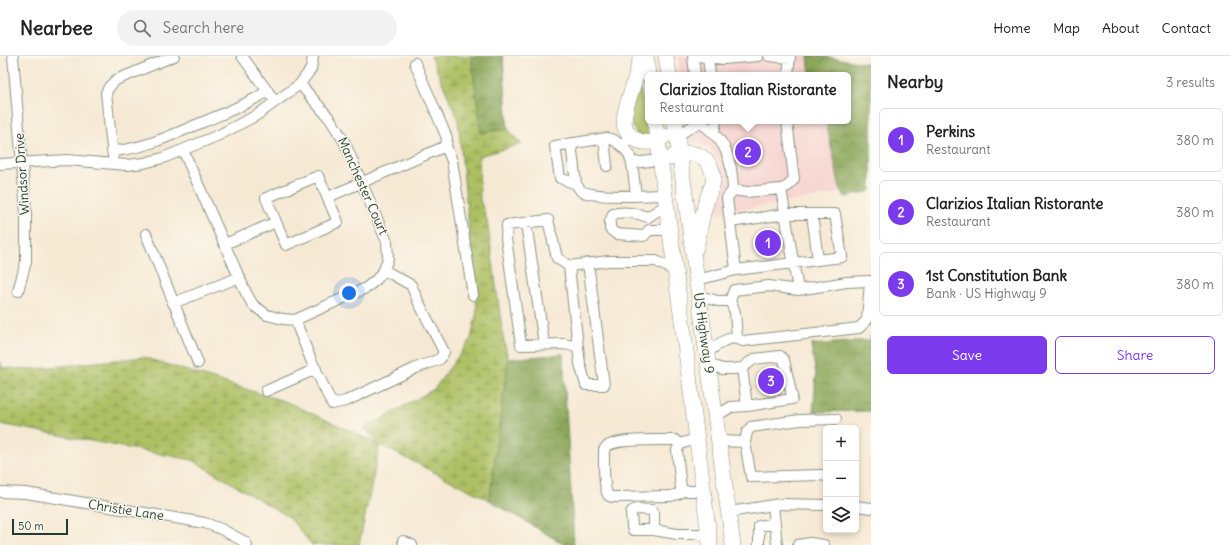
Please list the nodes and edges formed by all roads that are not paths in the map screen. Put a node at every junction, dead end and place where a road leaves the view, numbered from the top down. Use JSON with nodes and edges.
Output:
{"nodes":[{"id":1,"x":13,"y":56,"type":"edge"},
{"id":2,"x":174,"y":56,"type":"edge"},
{"id":3,"x":242,"y":56,"type":"edge"},
{"id":4,"x":313,"y":56,"type":"edge"},
{"id":5,"x":641,"y":56,"type":"edge"},
{"id":6,"x":646,"y":56,"type":"edge"},
{"id":7,"x":666,"y":56,"type":"edge"},
{"id":8,"x":692,"y":56,"type":"edge"},
{"id":9,"x":697,"y":56,"type":"edge"},
{"id":10,"x":758,"y":56,"type":"edge"},
{"id":11,"x":769,"y":56,"type":"edge"},
{"id":12,"x":708,"y":57,"type":"junction"},
{"id":13,"x":790,"y":57,"type":"edge"},
{"id":14,"x":415,"y":63,"type":"dead end"},
{"id":15,"x":648,"y":72,"type":"edge"},
{"id":16,"x":669,"y":72,"type":"edge"},
{"id":17,"x":695,"y":72,"type":"edge"},
{"id":18,"x":710,"y":72,"type":"edge"},
{"id":19,"x":788,"y":72,"type":"edge"},
{"id":20,"x":300,"y":84,"type":"junction"},
{"id":21,"x":268,"y":91,"type":"junction"},
{"id":22,"x":276,"y":102,"type":"junction"},
{"id":23,"x":654,"y":124,"type":"edge"},
{"id":24,"x":672,"y":124,"type":"edge"},
{"id":25,"x":675,"y":124,"type":"edge"},
{"id":26,"x":697,"y":124,"type":"edge"},
{"id":27,"x":703,"y":124,"type":"edge"},
{"id":28,"x":716,"y":124,"type":"edge"},
{"id":29,"x":787,"y":124,"type":"edge"},
{"id":30,"x":714,"y":133,"type":"junction"},
{"id":31,"x":678,"y":136,"type":"junction"},
{"id":32,"x":604,"y":139,"type":"junction"},
{"id":33,"x":627,"y":141,"type":"junction"},
{"id":34,"x":657,"y":141,"type":"junction"},
{"id":35,"x":571,"y":143,"type":"junction"},
{"id":36,"x":446,"y":146,"type":"junction"},
{"id":37,"x":112,"y":150,"type":"junction"},
{"id":38,"x":183,"y":150,"type":"junction"},
{"id":39,"x":679,"y":153,"type":"junction"},
{"id":40,"x":660,"y":160,"type":"junction"},
{"id":41,"x":22,"y":163,"type":"junction"},
{"id":42,"x":632,"y":163,"type":"junction"},
{"id":43,"x":0,"y":164,"type":"edge"},
{"id":44,"x":113,"y":164,"type":"junction"},
{"id":45,"x":607,"y":166,"type":"dead end"},
{"id":46,"x":662,"y":176,"type":"junction"},
{"id":47,"x":362,"y":182,"type":"junction"},
{"id":48,"x":577,"y":186,"type":"junction"},
{"id":49,"x":781,"y":189,"type":"junction"},
{"id":50,"x":733,"y":190,"type":"junction"},
{"id":51,"x":636,"y":195,"type":"junction"},
{"id":52,"x":328,"y":197,"type":"junction"},
{"id":53,"x":665,"y":200,"type":"junction"},
{"id":54,"x":786,"y":214,"type":"junction"},
{"id":55,"x":812,"y":214,"type":"junction"},
{"id":56,"x":648,"y":217,"type":"junction"},
{"id":57,"x":276,"y":222,"type":"junction"},
{"id":58,"x":730,"y":222,"type":"junction"},
{"id":59,"x":526,"y":223,"type":"junction"},
{"id":60,"x":648,"y":230,"type":"junction"},
{"id":61,"x":669,"y":230,"type":"junction"},
{"id":62,"x":146,"y":234,"type":"dead end"},
{"id":63,"x":225,"y":244,"type":"junction"},
{"id":64,"x":672,"y":251,"type":"junction"},
{"id":65,"x":694,"y":259,"type":"junction"},
{"id":66,"x":818,"y":260,"type":"junction"},
{"id":67,"x":656,"y":261,"type":"junction"},
{"id":68,"x":794,"y":263,"type":"junction"},
{"id":69,"x":588,"y":264,"type":"junction"},
{"id":70,"x":569,"y":266,"type":"junction"},
{"id":71,"x":384,"y":270,"type":"junction"},
{"id":72,"x":736,"y":270,"type":"junction"},
{"id":73,"x":675,"y":271,"type":"junction"},
{"id":74,"x":240,"y":277,"type":"junction"},
{"id":75,"x":697,"y":280,"type":"junction"},
{"id":76,"x":798,"y":290,"type":"junction"},
{"id":77,"x":18,"y":291,"type":"dead end"},
{"id":78,"x":473,"y":295,"type":"dead end"},
{"id":79,"x":699,"y":296,"type":"junction"},
{"id":80,"x":730,"y":301,"type":"junction"},
{"id":81,"x":173,"y":303,"type":"junction"},
{"id":82,"x":295,"y":320,"type":"junction"},
{"id":83,"x":737,"y":338,"type":"junction"},
{"id":84,"x":544,"y":344,"type":"junction"},
{"id":85,"x":578,"y":347,"type":"junction"},
{"id":86,"x":707,"y":358,"type":"junction"},
{"id":87,"x":198,"y":363,"type":"dead end"},
{"id":88,"x":742,"y":368,"type":"junction"},
{"id":89,"x":316,"y":369,"type":"junction"},
{"id":90,"x":266,"y":391,"type":"dead end"},
{"id":91,"x":743,"y":406,"type":"junction"},
{"id":92,"x":716,"y":416,"type":"junction"},
{"id":93,"x":836,"y":419,"type":"dead end"},
{"id":94,"x":696,"y":439,"type":"junction"},
{"id":95,"x":719,"y":441,"type":"junction"},
{"id":96,"x":745,"y":442,"type":"junction"},
{"id":97,"x":680,"y":444,"type":"junction"},
{"id":98,"x":823,"y":475,"type":"edge"},
{"id":99,"x":683,"y":491,"type":"junction"},
{"id":100,"x":703,"y":491,"type":"junction"},
{"id":101,"x":0,"y":492,"type":"edge"},
{"id":102,"x":773,"y":505,"type":"junction"},
{"id":103,"x":823,"y":505,"type":"edge"},
{"id":104,"x":859,"y":506,"type":"edge"},
{"id":105,"x":871,"y":508,"type":"edge"},
{"id":106,"x":729,"y":512,"type":"junction"},
{"id":107,"x":775,"y":523,"type":"junction"},
{"id":108,"x":654,"y":530,"type":"dead end"},
{"id":109,"x":709,"y":539,"type":"edge"},
{"id":110,"x":247,"y":545,"type":"edge"},
{"id":111,"x":733,"y":545,"type":"edge"},
{"id":112,"x":759,"y":545,"type":"edge"},
{"id":113,"x":778,"y":545,"type":"edge"},
{"id":114,"x":798,"y":545,"type":"edge"},
{"id":115,"x":824,"y":545,"type":"edge"}],
"edges":[{"from":1,"to":41,"type":"street","name":"Windsor Drive"},
{"from":2,"to":37,"type":"street"},
{"from":3,"to":21,"type":"street"},
{"from":4,"to":20,"type":"street"},
{"from":5,"to":33,"type":"highway"},
{"from":6,"to":15,"type":"highway"},
{"from":7,"to":16,"type":"highway"},
{"from":8,"to":17,"type":"street"},
{"from":9,"to":12,"type":"street"},
{"from":10,"to":12,"type":"street"},
{"from":11,"to":13,"type":"street"},
{"from":12,"to":18,"type":"street"},
{"from":13,"to":19,"type":"street"},
{"from":14,"to":36,"type":"street"},
{"from":20,"to":22,"type":"street"},
{"from":20,"to":47,"type":"street","name":"Manchester Court"},
{"from":21,"to":22,"type":"street"},
{"from":21,"to":37,"type":"street"},
{"from":22,"to":38,"type":"street"},
{"from":23,"to":34,"type":"highway","name":"US Highway 9"},
{"from":24,"to":34,"type":"highway"},
{"from":25,"to":31,"type":"highway","name":"US Highway 9"},
{"from":26,"to":31,"type":"street"},
{"from":27,"to":30,"type":"street"},
{"from":28,"to":30,"type":"street"},
{"from":29,"to":49,"type":"street"},
{"from":30,"to":50,"type":"street"},
{"from":31,"to":39,"type":"highway","name":"US Highway 9"},
{"from":32,"to":33,"type":"street"},
{"from":32,"to":35,"type":"street"},
{"from":32,"to":45,"type":"street"},
{"from":33,"to":34,"type":"highway"},
{"from":33,"to":42,"type":"street"},
{"from":34,"to":40,"type":"highway","name":"US Highway 9"},
{"from":35,"to":48,"type":"street"},
{"from":35,"to":48,"type":"street"},
{"from":36,"to":47,"type":"street"},
{"from":36,"to":78,"type":"street"},
{"from":37,"to":44,"type":"street"},
{"from":38,"to":44,"type":"street"},
{"from":38,"to":63,"type":"street"},
{"from":39,"to":46,"type":"highway"},
{"from":39,"to":65,"type":"highway","name":"US Highway 9"},
{"from":39,"to":65,"type":"highway"},
{"from":40,"to":42,"type":"street"},
{"from":40,"to":46,"type":"highway","name":"US Highway 9"},
{"from":41,"to":43,"type":"street"},
{"from":41,"to":44,"type":"street"},
{"from":41,"to":77,"type":"street","name":"Windsor Drive"},
{"from":42,"to":51,"type":"street"},
{"from":46,"to":53,"type":"highway","name":"US Highway 9"},
{"from":47,"to":52,"type":"street"},
{"from":47,"to":71,"type":"street","name":"Manchester Court"},
{"from":48,"to":51,"type":"street"},
{"from":49,"to":50,"type":"street"},
{"from":49,"to":54,"type":"street"},
{"from":50,"to":58,"type":"street"},
{"from":51,"to":53,"type":"street"},
{"from":52,"to":57,"type":"street"},
{"from":52,"to":57,"type":"street"},
{"from":53,"to":56,"type":"street"},
{"from":53,"to":61,"type":"highway","name":"US Highway 9"},
{"from":54,"to":55,"type":"street"},
{"from":54,"to":58,"type":"street"},
{"from":54,"to":68,"type":"street"},
{"from":55,"to":66,"type":"street"},
{"from":55,"to":66,"type":"street"},
{"from":56,"to":60,"type":"street"},
{"from":56,"to":60,"type":"street"},
{"from":57,"to":63,"type":"street"},
{"from":58,"to":72,"type":"street"},
{"from":59,"to":70,"type":"street"},
{"from":59,"to":84,"type":"street"},
{"from":59,"to":84,"type":"street"},
{"from":60,"to":61,"type":"street"},
{"from":61,"to":64,"type":"highway","name":"US Highway 9"},
{"from":62,"to":81,"type":"street"},
{"from":63,"to":74,"type":"street"},
{"from":64,"to":67,"type":"street"},
{"from":64,"to":73,"type":"highway","name":"US Highway 9"},
{"from":65,"to":75,"type":"highway","name":"US Highway 9"},
{"from":66,"to":68,"type":"street"},
{"from":67,"to":69,"type":"street"},
{"from":67,"to":73,"type":"street"},
{"from":68,"to":72,"type":"street"},
{"from":68,"to":76,"type":"street"},
{"from":69,"to":70,"type":"street"},
{"from":69,"to":85,"type":"street"},
{"from":70,"to":85,"type":"street"},
{"from":71,"to":82,"type":"street"},
{"from":71,"to":89,"type":"street"},
{"from":72,"to":75,"type":"street"},
{"from":73,"to":94,"type":"highway","name":"US Highway 9"},
{"from":74,"to":81,"type":"street"},
{"from":74,"to":82,"type":"street"},
{"from":75,"to":79,"type":"highway","name":"US Highway 9"},
{"from":76,"to":80,"type":"street"},
{"from":76,"to":83,"type":"street"},
{"from":79,"to":80,"type":"street"},
{"from":79,"to":86,"type":"highway","name":"US Highway 9"},
{"from":80,"to":83,"type":"street"},
{"from":81,"to":87,"type":"street"},
{"from":82,"to":89,"type":"street"},
{"from":83,"to":86,"type":"street"},
{"from":84,"to":85,"type":"street"},
{"from":86,"to":88,"type":"street"},
{"from":86,"to":92,"type":"highway","name":"US Highway 9"},
{"from":88,"to":91,"type":"street"},
{"from":88,"to":91,"type":"street"},
{"from":89,"to":90,"type":"street"},
{"from":91,"to":92,"type":"street"},
{"from":92,"to":95,"type":"highway","name":"US Highway 9"},
{"from":93,"to":96,"type":"street"},
{"from":94,"to":97,"type":"street"},
{"from":94,"to":100,"type":"highway","name":"US Highway 9"},
{"from":95,"to":96,"type":"street"},
{"from":95,"to":106,"type":"highway","name":"US Highway 9"},
{"from":96,"to":98,"type":"street"},
{"from":97,"to":99,"type":"street"},
{"from":97,"to":99,"type":"street"},
{"from":99,"to":100,"type":"street"},
{"from":100,"to":109,"type":"highway","name":"US Highway 9"},
{"from":101,"to":110,"type":"street","name":"Christie Lane"},
{"from":102,"to":103,"type":"street"},
{"from":102,"to":106,"type":"street"},
{"from":102,"to":107,"type":"street"},
{"from":104,"to":105,"type":"street"},
{"from":106,"to":111,"type":"highway","name":"US Highway 9"},
{"from":107,"to":112,"type":"street"},
{"from":107,"to":113,"type":"street"},
{"from":108,"to":109,"type":"street"},
{"from":114,"to":115,"type":"street"}]}
